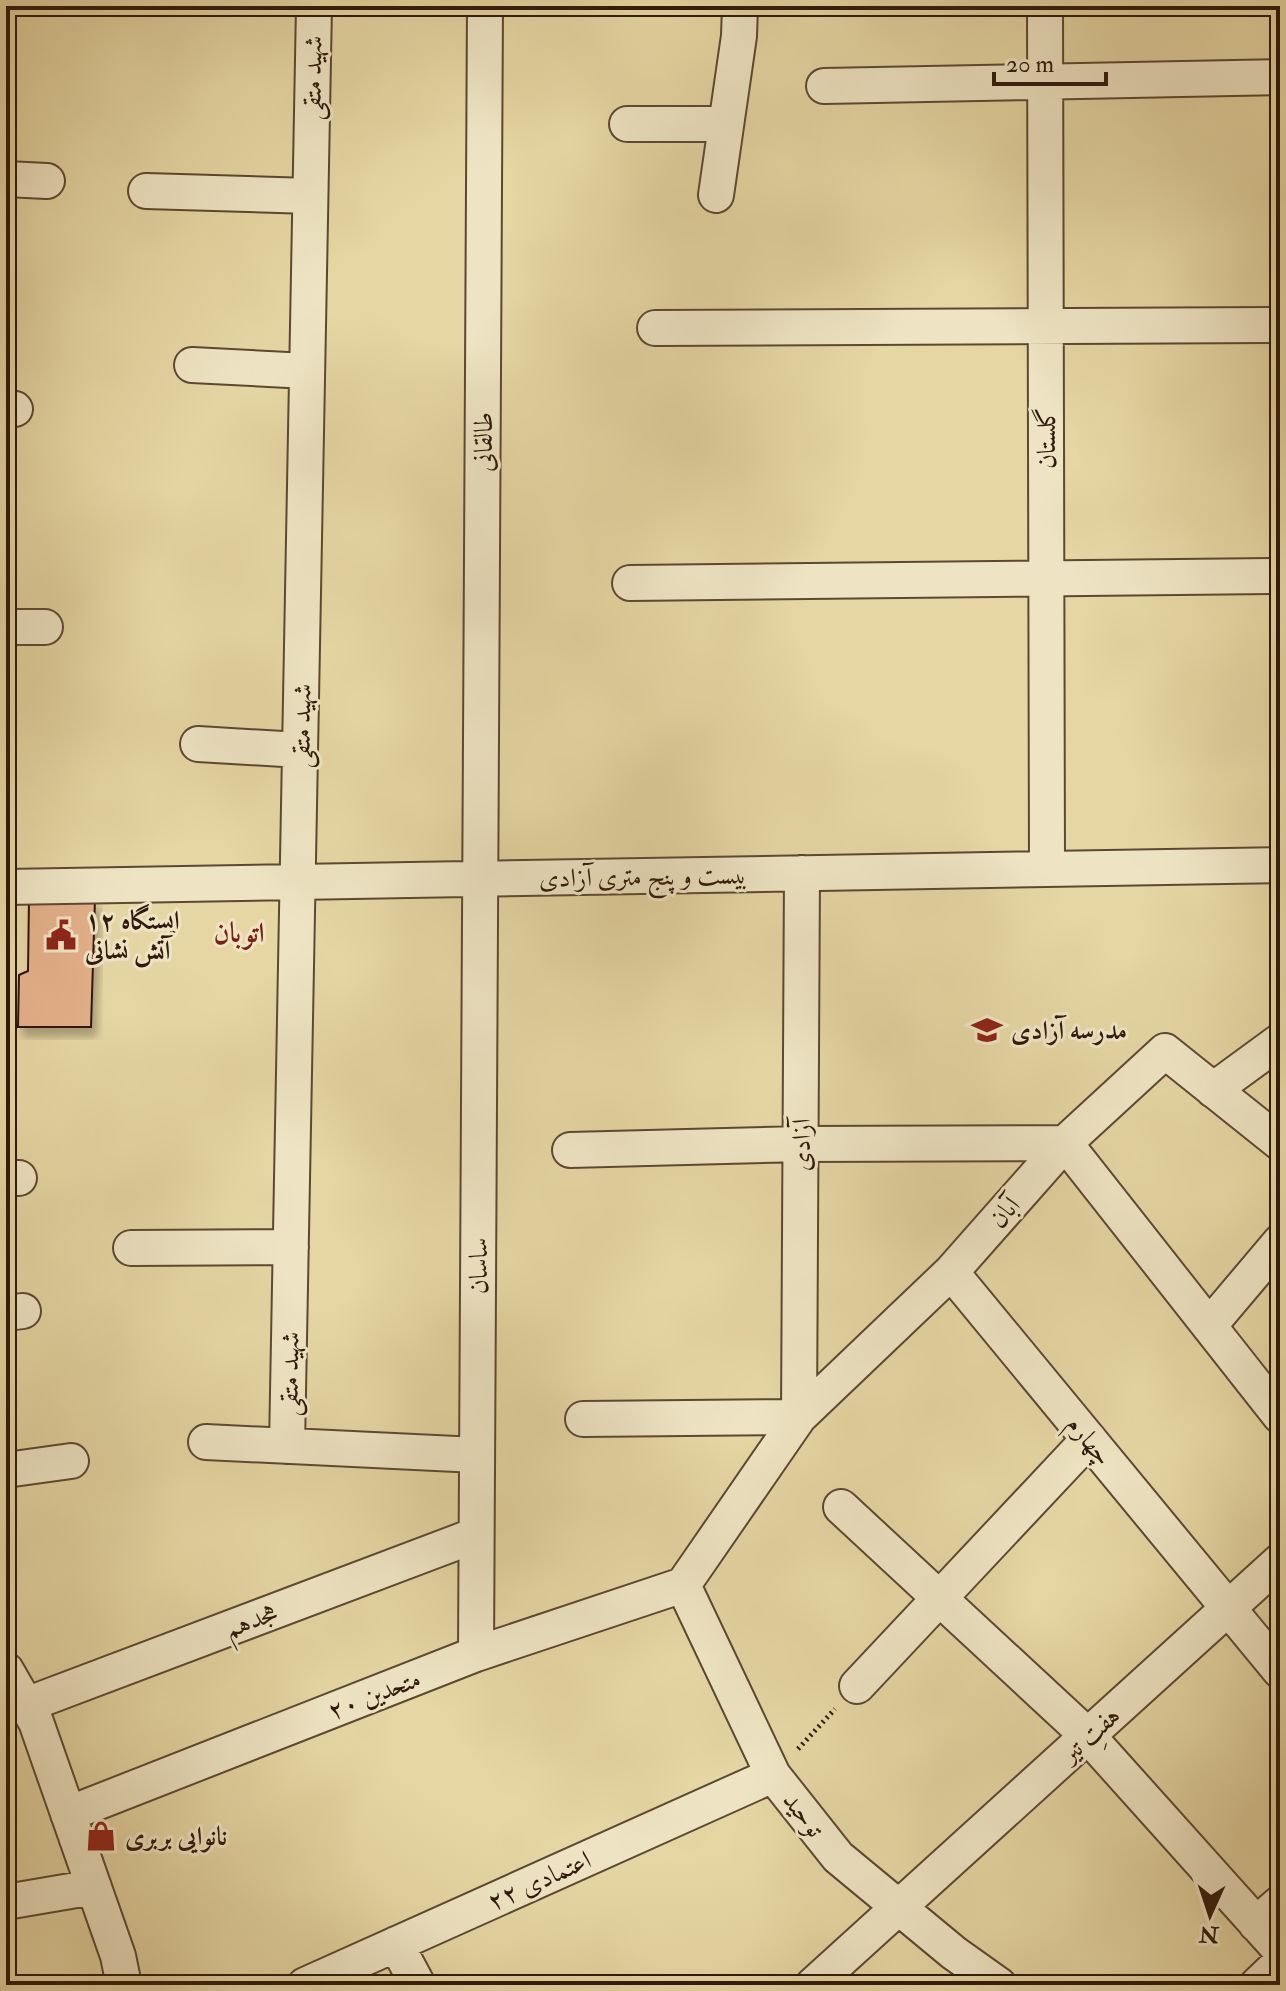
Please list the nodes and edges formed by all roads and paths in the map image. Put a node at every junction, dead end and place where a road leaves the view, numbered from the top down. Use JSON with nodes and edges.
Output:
{"nodes":[{"id":1,"x":314,"y":6,"type":"edge"},
{"id":2,"x":485,"y":6,"type":"edge"},
{"id":3,"x":740,"y":6,"type":"edge"},
{"id":4,"x":1045,"y":6,"type":"edge"},
{"id":5,"x":1280,"y":77,"type":"edge"},
{"id":6,"x":1045,"y":83,"type":"junction"},
{"id":7,"x":824,"y":86,"type":"dead end"},
{"id":8,"x":627,"y":124,"type":"dead end"},
{"id":9,"x":726,"y":124,"type":"junction"},
{"id":10,"x":6,"y":179,"type":"edge"},
{"id":11,"x":47,"y":181,"type":"dead end"},
{"id":12,"x":146,"y":191,"type":"dead end"},
{"id":13,"x":716,"y":195,"type":"dead end"},
{"id":14,"x":310,"y":196,"type":"junction"},
{"id":15,"x":1280,"y":325,"type":"edge"},
{"id":16,"x":1045,"y":327,"type":"junction"},
{"id":17,"x":655,"y":328,"type":"dead end"},
{"id":18,"x":192,"y":365,"type":"dead end"},
{"id":19,"x":307,"y":371,"type":"junction"},
{"id":20,"x":1280,"y":576,"type":"edge"},
{"id":21,"x":1046,"y":577,"type":"junction"},
{"id":22,"x":630,"y":583,"type":"dead end"},
{"id":23,"x":6,"y":627,"type":"edge"},
{"id":24,"x":45,"y":627,"type":"dead end"},
{"id":25,"x":198,"y":744,"type":"dead end"},
{"id":26,"x":300,"y":750,"type":"junction"},
{"id":27,"x":1280,"y":865,"type":"edge"},
{"id":28,"x":1047,"y":869,"type":"junction"},
{"id":29,"x":802,"y":873,"type":"junction"},
{"id":30,"x":480,"y":879,"type":"junction"},
{"id":31,"x":298,"y":882,"type":"junction"},
{"id":32,"x":6,"y":887,"type":"edge"},
{"id":33,"x":1280,"y":1041,"type":"edge"},
{"id":34,"x":1213,"y":1090,"type":"junction"},
{"id":35,"x":1065,"y":1143,"type":"junction"},
{"id":36,"x":1280,"y":1143,"type":"edge"},
{"id":37,"x":802,"y":1144,"type":"junction"},
{"id":38,"x":570,"y":1150,"type":"dead end"},
{"id":39,"x":1280,"y":1242,"type":"edge"},
{"id":40,"x":291,"y":1247,"type":"junction"},
{"id":41,"x":131,"y":1248,"type":"dead end"},
{"id":42,"x":951,"y":1272,"type":"junction"},
{"id":43,"x":1209,"y":1326,"type":"junction"},
{"id":44,"x":1280,"y":1416,"type":"edge"},
{"id":45,"x":799,"y":1417,"type":"junction"},
{"id":46,"x":583,"y":1419,"type":"dead end"},
{"id":47,"x":1089,"y":1439,"type":"junction"},
{"id":48,"x":206,"y":1442,"type":"dead end"},
{"id":49,"x":287,"y":1446,"type":"junction"},
{"id":50,"x":477,"y":1455,"type":"junction"},
{"id":51,"x":71,"y":1461,"type":"dead end"},
{"id":52,"x":6,"y":1470,"type":"edge"},
{"id":53,"x":841,"y":1507,"type":"dead end"},
{"id":54,"x":476,"y":1535,"type":"junction"},
{"id":55,"x":1280,"y":1561,"type":"edge"},
{"id":56,"x":683,"y":1585,"type":"junction"},
{"id":57,"x":939,"y":1599,"type":"junction"},
{"id":58,"x":1228,"y":1608,"type":"junction"},
{"id":59,"x":476,"y":1654,"type":"junction"},
{"id":60,"x":1280,"y":1671,"type":"edge"},
{"id":61,"x":857,"y":1686,"type":"joint"},
{"id":62,"x":13,"y":1688,"type":"edge"},
{"id":63,"x":1088,"y":1736,"type":"junction"},
{"id":64,"x":773,"y":1775,"type":"junction"},
{"id":65,"x":68,"y":1814,"type":"junction"},
{"id":66,"x":94,"y":1887,"type":"junction"},
{"id":67,"x":6,"y":1902,"type":"edge"},
{"id":68,"x":900,"y":1909,"type":"junction"},
{"id":69,"x":1268,"y":1914,"type":"edge"},
{"id":70,"x":396,"y":1944,"type":"junction"},
{"id":71,"x":1280,"y":1950,"type":"edge"},
{"id":72,"x":1280,"y":1963,"type":"edge"},
{"id":73,"x":124,"y":1985,"type":"edge"},
{"id":74,"x":305,"y":1985,"type":"edge"},
{"id":75,"x":418,"y":1985,"type":"edge"},
{"id":76,"x":813,"y":1985,"type":"edge"},
{"id":77,"x":999,"y":1985,"type":"edge"},
{"id":78,"x":1257,"y":1985,"type":"edge"}],
"edges":[{"from":1,"to":14,"type":"street","name":"شهید متقی"},
{"from":2,"to":30,"type":"street","name":"طالقانی"},
{"from":3,"to":9,"type":"street"},
{"from":4,"to":6,"type":"street","name":"گلستان"},
{"from":5,"to":6,"type":"street"},
{"from":6,"to":7,"type":"street"},
{"from":6,"to":16,"type":"street","name":"گلستان"},
{"from":8,"to":9,"type":"street"},
{"from":9,"to":13,"type":"street"},
{"from":10,"to":11,"type":"street"},
{"from":12,"to":14,"type":"street"},
{"from":14,"to":19,"type":"street","name":"شهید متقی"},
{"from":15,"to":16,"type":"street"},
{"from":16,"to":17,"type":"street"},
{"from":16,"to":21,"type":"street","name":"گلستان"},
{"from":18,"to":19,"type":"street"},
{"from":19,"to":26,"type":"street","name":"شهید متقی"},
{"from":20,"to":21,"type":"street"},
{"from":21,"to":22,"type":"street"},
{"from":21,"to":28,"type":"street","name":"گلستان"},
{"from":23,"to":24,"type":"street"},
{"from":25,"to":26,"type":"street"},
{"from":26,"to":31,"type":"street","name":"شهید متقی"},
{"from":27,"to":28,"type":"street","name":"بیست و پنج متری آزادی"},
{"from":28,"to":29,"type":"street","name":"بیست و پنج متری آزادی"},
{"from":29,"to":30,"type":"street","name":"بیست و پنج متری آزادی"},
{"from":29,"to":37,"type":"street","name":"آزادی"},
{"from":30,"to":31,"type":"street","name":"بیست و پنج متری آزادی"},
{"from":30,"to":50,"type":"street","name":"ساسان"},
{"from":31,"to":32,"type":"street","name":"بیست و پنج متری آزادی"},
{"from":31,"to":40,"type":"street","name":"شهید متقی"},
{"from":33,"to":34,"type":"street"},
{"from":34,"to":35,"type":"street","name":"آبان"},
{"from":34,"to":36,"type":"street"},
{"from":35,"to":37,"type":"street"},
{"from":35,"to":42,"type":"street","name":"آبان"},
{"from":35,"to":43,"type":"street"},
{"from":37,"to":38,"type":"street"},
{"from":37,"to":45,"type":"street","name":"آزادی"},
{"from":39,"to":43,"type":"street"},
{"from":40,"to":41,"type":"street"},
{"from":40,"to":49,"type":"street","name":"شهید متقی"},
{"from":42,"to":45,"type":"street","name":"آبان"},
{"from":42,"to":47,"type":"street","name":"چهارم"},
{"from":43,"to":44,"type":"street"},
{"from":45,"to":46,"type":"street"},
{"from":45,"to":56,"type":"street","name":"آبان"},
{"from":47,"to":57,"type":"street"},
{"from":47,"to":58,"type":"street","name":"چهارم"},
{"from":48,"to":49,"type":"street"},
{"from":49,"to":50,"type":"street"},
{"from":50,"to":54,"type":"street","name":"ساسان"},
{"from":51,"to":52,"type":"street"},
{"from":53,"to":57,"type":"street"},
{"from":54,"to":59,"type":"street","name":"ساسان"},
{"from":54,"to":62,"type":"street","name":"هجدهم"},
{"from":55,"to":58,"type":"street","name":"هفتِ تیر"},
{"from":56,"to":59,"type":"street","name":"متحدین ۲۰"},
{"from":56,"to":64,"type":"street","name":"توحید"},
{"from":57,"to":61,"type":"street"},
{"from":57,"to":63,"type":"street"},
{"from":58,"to":60,"type":"street","name":"چهارم"},
{"from":58,"to":63,"type":"street","name":"هفتِ تیر"},
{"from":59,"to":65,"type":"street","name":"متحدین ۲۰"},
{"from":61,"to":64,"type":"path"},
{"from":62,"to":65,"type":"street"},
{"from":63,"to":68,"type":"street","name":"هفتِ تیر"},
{"from":63,"to":69,"type":"street"},
{"from":64,"to":68,"type":"street","name":"توحید"},
{"from":64,"to":70,"type":"street","name":"اعتمادی ۲۲"},
{"from":65,"to":66,"type":"street"},
{"from":66,"to":67,"type":"street"},
{"from":66,"to":73,"type":"street"},
{"from":68,"to":76,"type":"street","name":"هفتِ تیر"},
{"from":68,"to":77,"type":"street","name":"توحید"},
{"from":69,"to":71,"type":"street"},
{"from":70,"to":74,"type":"street","name":"اعتمادی ۲۲"},
{"from":70,"to":75,"type":"street"},
{"from":72,"to":78,"type":"street"}]}
